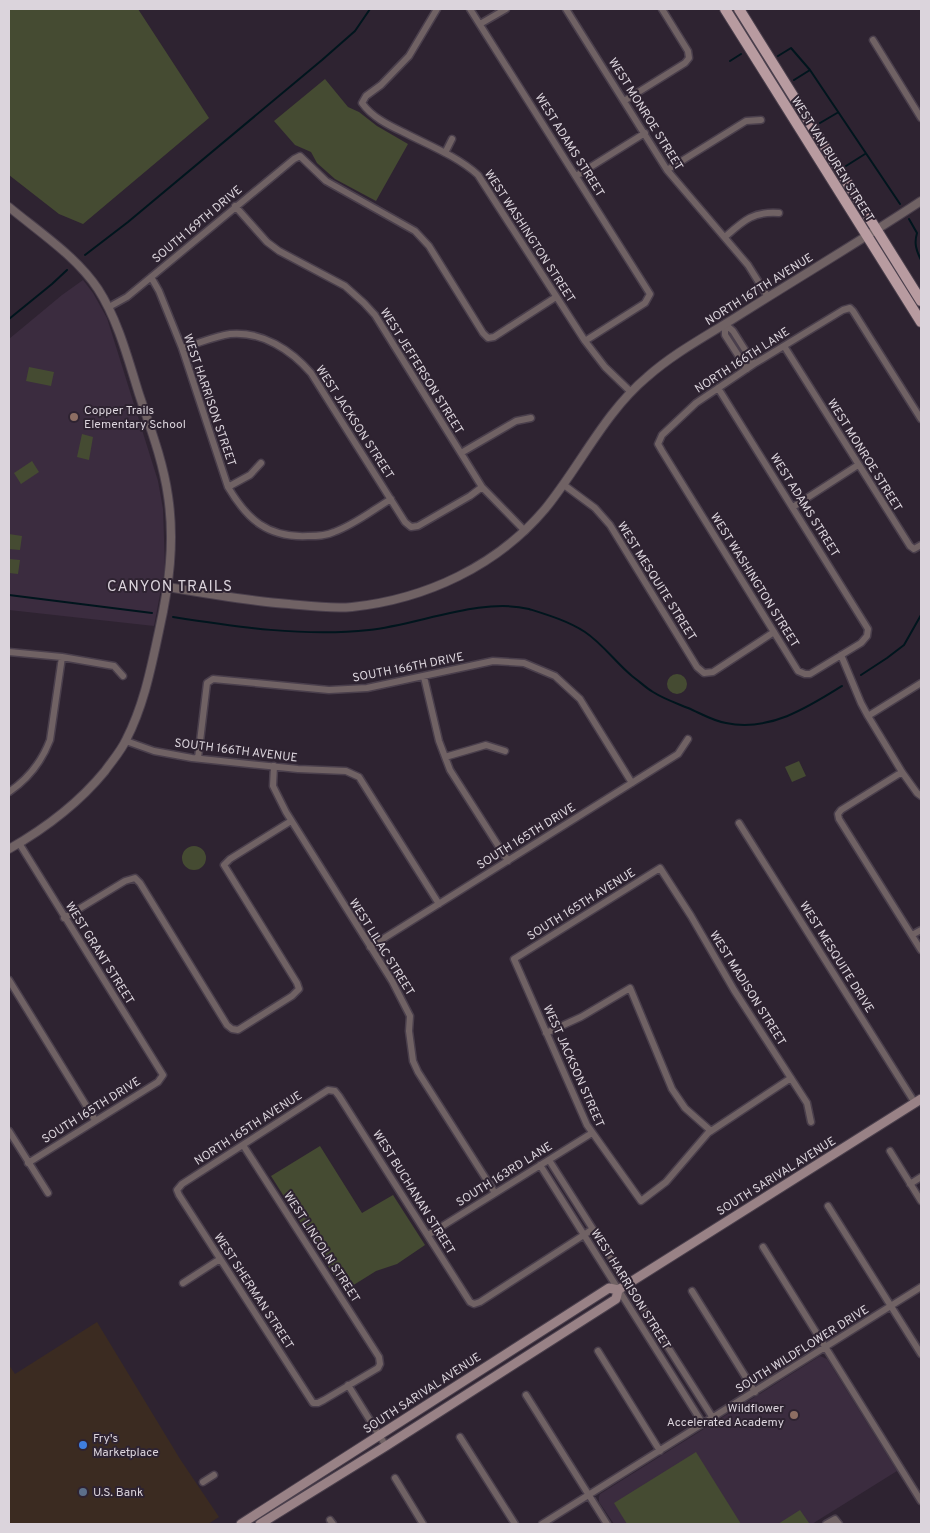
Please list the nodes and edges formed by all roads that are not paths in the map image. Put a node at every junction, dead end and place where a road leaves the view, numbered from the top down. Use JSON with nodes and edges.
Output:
{"nodes":[{"id":1,"x":437,"y":9,"type":"edge"},
{"id":2,"x":470,"y":9,"type":"edge"},
{"id":3,"x":506,"y":9,"type":"edge"},
{"id":4,"x":566,"y":9,"type":"edge"},
{"id":5,"x":662,"y":9,"type":"edge"},
{"id":6,"x":725,"y":9,"type":"edge"},
{"id":7,"x":739,"y":9,"type":"edge"},
{"id":8,"x":480,"y":24,"type":"junction"},
{"id":9,"x":873,"y":40,"type":"dead end"},
{"id":10,"x":624,"y":101,"type":"junction"},
{"id":11,"x":921,"y":118,"type":"edge"},
{"id":12,"x":761,"y":120,"type":"dead end"},
{"id":13,"x":645,"y":134,"type":"junction"},
{"id":14,"x":452,"y":139,"type":"dead end"},
{"id":15,"x":445,"y":153,"type":"junction"},
{"id":16,"x":667,"y":170,"type":"junction"},
{"id":17,"x":576,"y":176,"type":"junction"},
{"id":18,"x":921,"y":201,"type":"edge"},
{"id":19,"x":235,"y":206,"type":"junction"},
{"id":20,"x":9,"y":207,"type":"edge"},
{"id":21,"x":779,"y":213,"type":"dead end"},
{"id":22,"x":876,"y":229,"type":"junction"},
{"id":23,"x":867,"y":235,"type":"junction"},
{"id":24,"x":725,"y":237,"type":"junction"},
{"id":25,"x":151,"y":277,"type":"junction"},
{"id":26,"x":556,"y":297,"type":"junction"},
{"id":27,"x":768,"y":297,"type":"junction"},
{"id":28,"x":921,"y":301,"type":"edge"},
{"id":29,"x":109,"y":307,"type":"junction"},
{"id":30,"x":921,"y":322,"type":"edge"},
{"id":31,"x":725,"y":324,"type":"junction"},
{"id":32,"x":585,"y":341,"type":"junction"},
{"id":33,"x":784,"y":346,"type":"junction"},
{"id":34,"x":182,"y":348,"type":"junction"},
{"id":35,"x":754,"y":364,"type":"junction"},
{"id":36,"x":746,"y":369,"type":"junction"},
{"id":37,"x":718,"y":388,"type":"junction"},
{"id":38,"x":631,"y":392,"type":"junction"},
{"id":39,"x":531,"y":418,"type":"dead end"},
{"id":40,"x":921,"y":420,"type":"edge"},
{"id":41,"x":658,"y":444,"type":"joint"},
{"id":42,"x":461,"y":453,"type":"junction"},
{"id":43,"x":260,"y":462,"type":"dead end"},
{"id":44,"x":858,"y":465,"type":"junction"},
{"id":45,"x":564,"y":485,"type":"junction"},
{"id":46,"x":482,"y":486,"type":"junction"},
{"id":47,"x":228,"y":487,"type":"junction"},
{"id":48,"x":391,"y":499,"type":"junction"},
{"id":49,"x":793,"y":507,"type":"junction"},
{"id":50,"x":525,"y":530,"type":"junction"},
{"id":51,"x":921,"y":545,"type":"edge"},
{"id":52,"x":168,"y":587,"type":"junction"},
{"id":53,"x":774,"y":632,"type":"junction"},
{"id":54,"x":9,"y":652,"type":"edge"},
{"id":55,"x":841,"y":655,"type":"junction"},
{"id":56,"x":62,"y":657,"type":"junction"},
{"id":57,"x":123,"y":676,"type":"dead end"},
{"id":58,"x":424,"y":677,"type":"junction"},
{"id":59,"x":921,"y":682,"type":"edge"},
{"id":60,"x":868,"y":716,"type":"junction"},
{"id":61,"x":688,"y":739,"type":"dead end"},
{"id":62,"x":126,"y":741,"type":"junction"},
{"id":63,"x":505,"y":751,"type":"dead end"},
{"id":64,"x":445,"y":757,"type":"junction"},
{"id":65,"x":198,"y":758,"type":"junction"},
{"id":66,"x":274,"y":766,"type":"junction"},
{"id":67,"x":902,"y":772,"type":"junction"},
{"id":68,"x":632,"y":784,"type":"junction"},
{"id":69,"x":9,"y":792,"type":"edge"},
{"id":70,"x":921,"y":796,"type":"edge"},
{"id":71,"x":291,"y":820,"type":"junction"},
{"id":72,"x":740,"y":823,"type":"dead end"},
{"id":73,"x":19,"y":843,"type":"junction"},
{"id":74,"x":9,"y":849,"type":"edge"},
{"id":75,"x":508,"y":861,"type":"junction"},
{"id":76,"x":660,"y":868,"type":"joint"},
{"id":77,"x":439,"y":904,"type":"junction"},
{"id":78,"x":64,"y":918,"type":"junction"},
{"id":79,"x":921,"y":930,"type":"edge"},
{"id":80,"x":912,"y":935,"type":"junction"},
{"id":81,"x":370,"y":947,"type":"junction"},
{"id":82,"x":921,"y":950,"type":"edge"},
{"id":83,"x":514,"y":959,"type":"joint"},
{"id":84,"x":9,"y":980,"type":"edge"},
{"id":85,"x":546,"y":1033,"type":"junction"},
{"id":86,"x":163,"y":1075,"type":"joint"},
{"id":87,"x":791,"y":1078,"type":"junction"},
{"id":88,"x":335,"y":1091,"type":"joint"},
{"id":89,"x":918,"y":1101,"type":"edge"},
{"id":90,"x":95,"y":1120,"type":"junction"},
{"id":91,"x":811,"y":1122,"type":"dead end"},
{"id":92,"x":9,"y":1131,"type":"edge"},
{"id":93,"x":711,"y":1131,"type":"junction"},
{"id":94,"x":592,"y":1133,"type":"junction"},
{"id":95,"x":243,"y":1144,"type":"junction"},
{"id":96,"x":890,"y":1151,"type":"dead end"},
{"id":97,"x":549,"y":1160,"type":"junction"},
{"id":98,"x":28,"y":1163,"type":"junction"},
{"id":99,"x":540,"y":1165,"type":"junction"},
{"id":100,"x":921,"y":1177,"type":"edge"},
{"id":101,"x":910,"y":1184,"type":"junction"},
{"id":102,"x":177,"y":1190,"type":"joint"},
{"id":103,"x":495,"y":1193,"type":"junction"},
{"id":104,"x":48,"y":1194,"type":"dead end"},
{"id":105,"x":921,"y":1201,"type":"edge"},
{"id":106,"x":828,"y":1206,"type":"dead end"},
{"id":107,"x":593,"y":1229,"type":"junction"},
{"id":108,"x":428,"y":1235,"type":"junction"},
{"id":109,"x":584,"y":1235,"type":"junction"},
{"id":110,"x":763,"y":1247,"type":"dead end"},
{"id":111,"x":220,"y":1259,"type":"junction"},
{"id":112,"x":183,"y":1283,"type":"dead end"},
{"id":113,"x":628,"y":1283,"type":"junction"},
{"id":114,"x":921,"y":1287,"type":"edge"},
{"id":115,"x":618,"y":1290,"type":"junction"},
{"id":116,"x":692,"y":1291,"type":"dead end"},
{"id":117,"x":892,"y":1306,"type":"junction"},
{"id":118,"x":825,"y":1347,"type":"junction"},
{"id":119,"x":598,"y":1351,"type":"dead end"},
{"id":120,"x":921,"y":1354,"type":"edge"},
{"id":121,"x":348,"y":1385,"type":"junction"},
{"id":122,"x":755,"y":1392,"type":"junction"},
{"id":123,"x":526,"y":1395,"type":"dead end"},
{"id":124,"x":713,"y":1418,"type":"junction"},
{"id":125,"x":703,"y":1424,"type":"junction"},
{"id":126,"x":379,"y":1435,"type":"junction"},
{"id":127,"x":460,"y":1436,"type":"dead end"},
{"id":128,"x":386,"y":1446,"type":"junction"},
{"id":129,"x":660,"y":1451,"type":"junction"},
{"id":130,"x":214,"y":1475,"type":"dead end"},
{"id":131,"x":395,"y":1478,"type":"dead end"},
{"id":132,"x":203,"y":1482,"type":"dead end"},
{"id":133,"x":589,"y":1495,"type":"junction"},
{"id":134,"x":921,"y":1501,"type":"edge"},
{"id":135,"x":837,"y":1521,"type":"edge"},
{"id":136,"x":241,"y":1524,"type":"edge"},
{"id":137,"x":260,"y":1524,"type":"edge"},
{"id":138,"x":423,"y":1524,"type":"edge"},
{"id":139,"x":515,"y":1524,"type":"edge"},
{"id":140,"x":542,"y":1524,"type":"edge"},
{"id":141,"x":607,"y":1524,"type":"edge"},
{"id":142,"x":826,"y":1524,"type":"edge"}],
"edges":[{"from":1,"to":15,"type":"street","name":"WEST WASHINGTON STREET"},
{"from":2,"to":8,"type":"street","name":"WEST ADAMS STREET"},
{"from":3,"to":8,"type":"street"},
{"from":4,"to":10,"type":"street","name":"WEST MONROE STREET"},
{"from":5,"to":10,"type":"street"},
{"from":6,"to":23,"type":"main road","name":"WEST VAN BUREN STREET"},
{"from":7,"to":22,"type":"main road","name":"WEST VAN BUREN STREET"},
{"from":8,"to":17,"type":"street","name":"WEST ADAMS STREET"},
{"from":9,"to":11,"type":"street"},
{"from":10,"to":13,"type":"street","name":"WEST MONROE STREET"},
{"from":12,"to":16,"type":"street"},
{"from":13,"to":16,"type":"street","name":"WEST MONROE STREET"},
{"from":13,"to":17,"type":"street"},
{"from":14,"to":15,"type":"street"},
{"from":15,"to":26,"type":"street","name":"WEST WASHINGTON STREET"},
{"from":16,"to":24,"type":"street","name":"WEST MONROE STREET"},
{"from":17,"to":32,"type":"street","name":"WEST ADAMS STREET"},
{"from":18,"to":22,"type":"street","name":"NORTH 167TH AVENUE"},
{"from":19,"to":25,"type":"street","name":"SOUTH 169TH DRIVE"},
{"from":19,"to":26,"type":"street","name":"SOUTH 169TH DRIVE"},
{"from":19,"to":42,"type":"street","name":"WEST JEFFERSON STREET"},
{"from":20,"to":29,"type":"street"},
{"from":21,"to":24,"type":"street"},
{"from":22,"to":23,"type":"street","name":"NORTH 167TH AVENUE"},
{"from":22,"to":28,"type":"main road","name":"WEST VAN BUREN STREET"},
{"from":23,"to":27,"type":"street","name":"NORTH 167TH AVENUE"},
{"from":23,"to":30,"type":"main road","name":"WEST VAN BUREN STREET"},
{"from":24,"to":27,"type":"street","name":"WEST MONROE STREET"},
{"from":25,"to":29,"type":"street","name":"SOUTH 169TH DRIVE"},
{"from":25,"to":34,"type":"street","name":"WEST HARRISON STREET"},
{"from":26,"to":32,"type":"street","name":"WEST WASHINGTON STREET"},
{"from":27,"to":31,"type":"street","name":"NORTH 167TH AVENUE"},
{"from":29,"to":52,"type":"street"},
{"from":31,"to":35,"type":"street"},
{"from":31,"to":36,"type":"street"},
{"from":31,"to":38,"type":"street","name":"NORTH 167TH AVENUE"},
{"from":32,"to":38,"type":"street","name":"WEST WASHINGTON STREET"},
{"from":33,"to":35,"type":"street","name":"NORTH 166TH LANE"},
{"from":33,"to":40,"type":"street","name":"NORTH 166TH LANE"},
{"from":33,"to":44,"type":"street","name":"WEST MONROE STREET"},
{"from":34,"to":47,"type":"street","name":"WEST HARRISON STREET"},
{"from":34,"to":48,"type":"street","name":"WEST JACKSON STREET"},
{"from":35,"to":36,"type":"street","name":"NORTH 166TH LANE"},
{"from":36,"to":37,"type":"street","name":"NORTH 166TH LANE"},
{"from":37,"to":41,"type":"street","name":"NORTH 166TH LANE"},
{"from":37,"to":49,"type":"street","name":"WEST ADAMS STREET"},
{"from":38,"to":45,"type":"street","name":"NORTH 167TH AVENUE"},
{"from":39,"to":42,"type":"street"},
{"from":41,"to":53,"type":"street","name":"WEST WASHINGTON STREET"},
{"from":42,"to":46,"type":"street","name":"WEST JEFFERSON STREET"},
{"from":43,"to":47,"type":"street"},
{"from":44,"to":49,"type":"street"},
{"from":44,"to":51,"type":"street","name":"WEST MONROE STREET"},
{"from":45,"to":50,"type":"street","name":"NORTH 167TH AVENUE"},
{"from":45,"to":53,"type":"street","name":"WEST MESQUITE STREET"},
{"from":46,"to":48,"type":"street","name":"WEST JACKSON STREET"},
{"from":46,"to":50,"type":"street","name":"WEST JEFFERSON STREET"},
{"from":47,"to":48,"type":"street","name":"WEST HARRISON STREET"},
{"from":49,"to":55,"type":"street","name":"WEST ADAMS STREET"},
{"from":50,"to":52,"type":"street","name":"NORTH 167TH AVENUE"},
{"from":52,"to":62,"type":"street"},
{"from":53,"to":55,"type":"street","name":"WEST WASHINGTON STREET"},
{"from":54,"to":56,"type":"street"},
{"from":55,"to":60,"type":"street"},
{"from":56,"to":57,"type":"street"},
{"from":56,"to":69,"type":"street"},
{"from":58,"to":64,"type":"street"},
{"from":58,"to":65,"type":"street","name":"SOUTH 166TH DRIVE"},
{"from":58,"to":68,"type":"street","name":"SOUTH 166TH DRIVE"},
{"from":59,"to":60,"type":"street"},
{"from":60,"to":67,"type":"street"},
{"from":61,"to":68,"type":"street","name":"SOUTH 165TH DRIVE"},
{"from":62,"to":65,"type":"street","name":"SOUTH 166TH AVENUE"},
{"from":62,"to":73,"type":"street"},
{"from":63,"to":64,"type":"street"},
{"from":64,"to":75,"type":"street"},
{"from":65,"to":66,"type":"street","name":"SOUTH 166TH AVENUE"},
{"from":66,"to":71,"type":"street","name":"WEST LILAC STREET"},
{"from":66,"to":77,"type":"street","name":"SOUTH 166TH AVENUE"},
{"from":67,"to":70,"type":"street"},
{"from":67,"to":80,"type":"street"},
{"from":68,"to":75,"type":"street","name":"SOUTH 165TH DRIVE"},
{"from":71,"to":78,"type":"street"},
{"from":71,"to":81,"type":"street","name":"WEST LILAC STREET"},
{"from":72,"to":89,"type":"street","name":"WEST MESQUITE DRIVE"},
{"from":73,"to":74,"type":"street"},
{"from":73,"to":78,"type":"street","name":"WEST GRANT STREET"},
{"from":75,"to":77,"type":"street","name":"SOUTH 165TH DRIVE"},
{"from":76,"to":83,"type":"street","name":"SOUTH 165TH AVENUE"},
{"from":76,"to":87,"type":"street","name":"WEST MADISON STREET"},
{"from":77,"to":81,"type":"street","name":"SOUTH 165TH DRIVE"},
{"from":78,"to":86,"type":"street","name":"WEST GRANT STREET"},
{"from":79,"to":80,"type":"street"},
{"from":80,"to":82,"type":"street"},
{"from":81,"to":103,"type":"street","name":"WEST LILAC STREET"},
{"from":83,"to":85,"type":"street","name":"WEST JACKSON STREET"},
{"from":84,"to":90,"type":"street"},
{"from":85,"to":93,"type":"street"},
{"from":85,"to":94,"type":"street","name":"WEST JACKSON STREET"},
{"from":86,"to":90,"type":"street","name":"SOUTH 165TH DRIVE"},
{"from":87,"to":91,"type":"street","name":"WEST MADISON STREET"},
{"from":87,"to":93,"type":"street"},
{"from":88,"to":95,"type":"street","name":"NORTH 165TH AVENUE"},
{"from":88,"to":108,"type":"street","name":"WEST BUCHANAN STREET"},
{"from":89,"to":113,"type":"main road","name":"SOUTH SARIVAL AVENUE"},
{"from":90,"to":98,"type":"street","name":"SOUTH 165TH DRIVE"},
{"from":92,"to":98,"type":"street"},
{"from":93,"to":94,"type":"street","name":"WEST JACKSON STREET"},
{"from":94,"to":97,"type":"street","name":"SOUTH 163RD LANE"},
{"from":95,"to":102,"type":"street","name":"NORTH 165TH AVENUE"},
{"from":95,"to":121,"type":"street","name":"WEST LINCOLN STREET"},
{"from":96,"to":101,"type":"street"},
{"from":97,"to":99,"type":"street","name":"SOUTH 163RD LANE"},
{"from":97,"to":107,"type":"street","name":"WEST HARRISON STREET"},
{"from":98,"to":104,"type":"street"},
{"from":99,"to":103,"type":"street","name":"SOUTH 163RD LANE"},
{"from":99,"to":109,"type":"street","name":"WEST HARRISON STREET"},
{"from":100,"to":101,"type":"street"},
{"from":101,"to":105,"type":"street"},
{"from":102,"to":111,"type":"street","name":"WEST SHERMAN STREET"},
{"from":103,"to":108,"type":"street","name":"SOUTH 163RD LANE"},
{"from":106,"to":117,"type":"street"},
{"from":107,"to":109,"type":"street"},
{"from":107,"to":113,"type":"street","name":"WEST HARRISON STREET"},
{"from":108,"to":109,"type":"street","name":"WEST BUCHANAN STREET"},
{"from":109,"to":115,"type":"street","name":"WEST HARRISON STREET"},
{"from":110,"to":118,"type":"street"},
{"from":111,"to":112,"type":"street"},
{"from":111,"to":121,"type":"street","name":"WEST SHERMAN STREET"},
{"from":113,"to":115,"type":"main road","name":"SOUTH SARIVAL AVENUE"},
{"from":113,"to":124,"type":"street","name":"WEST HARRISON STREET"},
{"from":114,"to":117,"type":"street","name":"SOUTH WILDFLOWER DRIVE"},
{"from":115,"to":125,"type":"street","name":"WEST HARRISON STREET"},
{"from":115,"to":126,"type":"main road","name":"SOUTH SARIVAL AVENUE"},
{"from":115,"to":128,"type":"main road","name":"SOUTH SARIVAL AVENUE"},
{"from":116,"to":122,"type":"street"},
{"from":117,"to":118,"type":"street","name":"SOUTH WILDFLOWER DRIVE"},
{"from":117,"to":120,"type":"street"},
{"from":118,"to":122,"type":"street","name":"SOUTH WILDFLOWER DRIVE"},
{"from":118,"to":134,"type":"street"},
{"from":119,"to":129,"type":"street"},
{"from":121,"to":126,"type":"street"},
{"from":122,"to":124,"type":"street","name":"SOUTH WILDFLOWER DRIVE"},
{"from":123,"to":133,"type":"street"},
{"from":124,"to":125,"type":"street","name":"SOUTH WILDFLOWER DRIVE"},
{"from":125,"to":129,"type":"street","name":"SOUTH WILDFLOWER DRIVE"},
{"from":126,"to":128,"type":"street"},
{"from":126,"to":136,"type":"main road","name":"SOUTH SARIVAL AVENUE"},
{"from":127,"to":139,"type":"street"},
{"from":128,"to":137,"type":"main road","name":"SOUTH SARIVAL AVENUE"},
{"from":129,"to":133,"type":"street","name":"SOUTH WILDFLOWER DRIVE"},
{"from":130,"to":132,"type":"street"},
{"from":131,"to":138,"type":"street"},
{"from":133,"to":140,"type":"street","name":"SOUTH WILDFLOWER DRIVE"},
{"from":133,"to":141,"type":"street"},
{"from":135,"to":142,"type":"street"}]}
